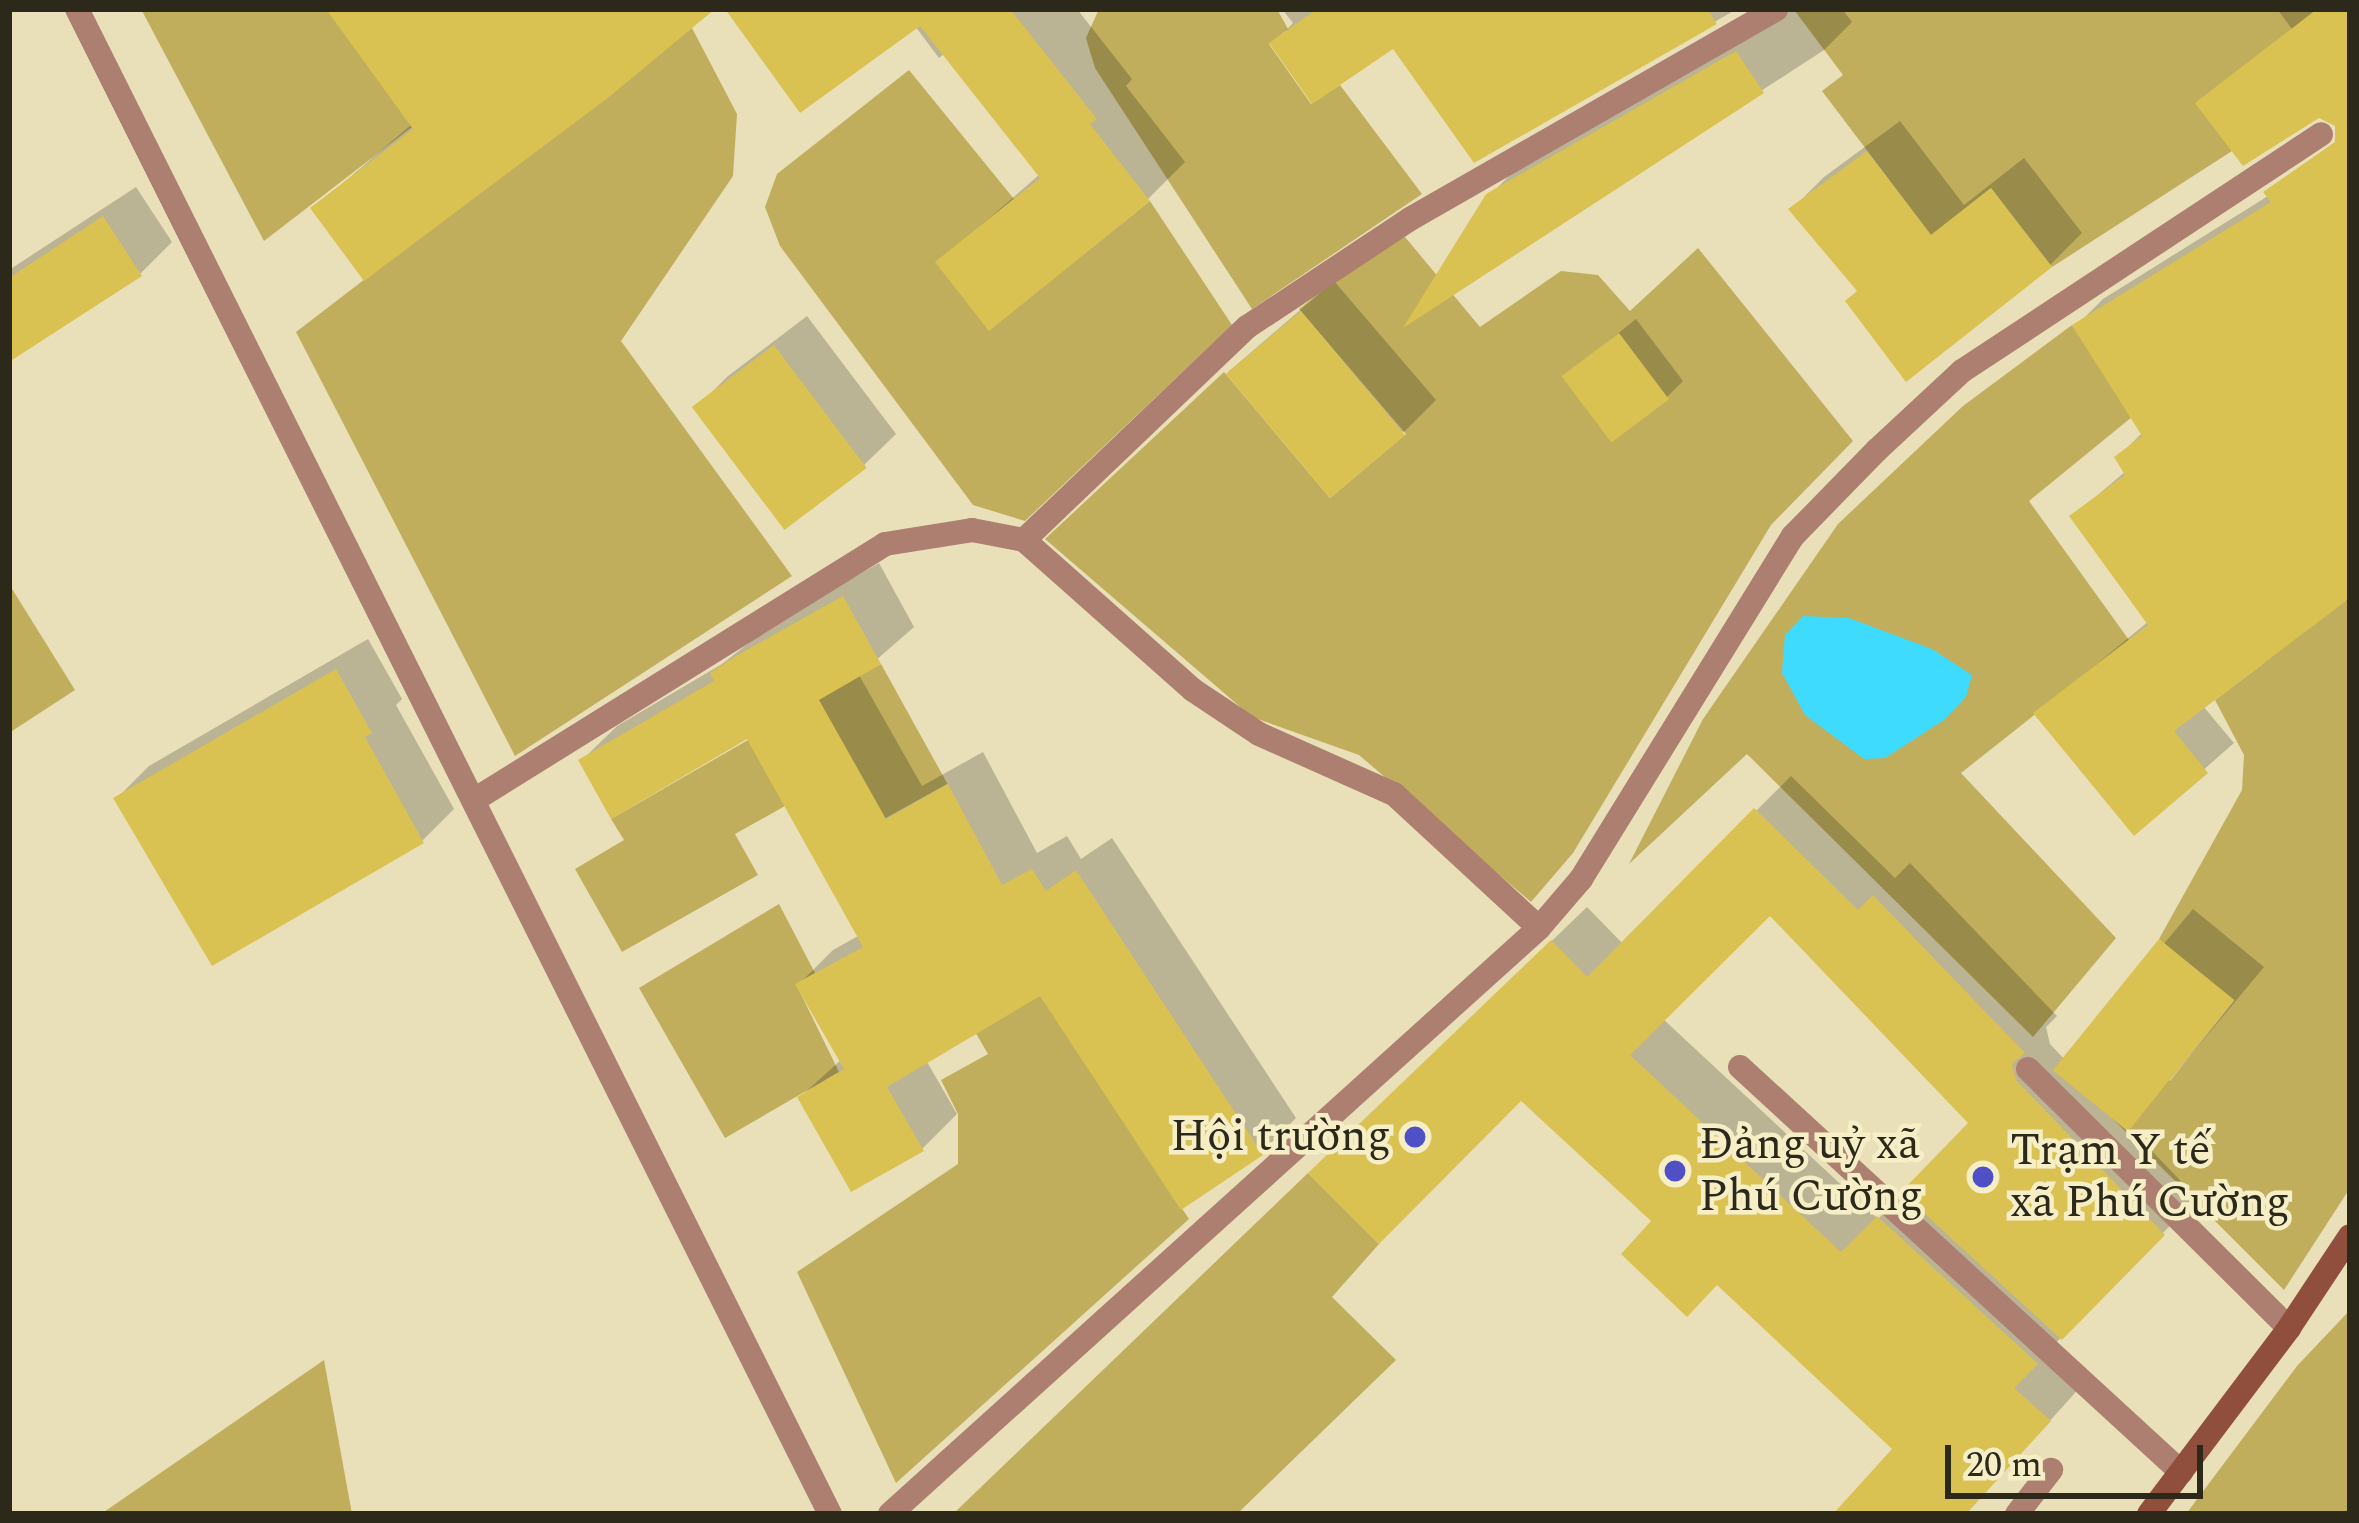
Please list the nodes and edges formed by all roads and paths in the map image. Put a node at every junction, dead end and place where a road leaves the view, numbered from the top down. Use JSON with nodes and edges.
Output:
{"nodes":[{"id":1,"x":76,"y":9,"type":"edge"},
{"id":2,"x":1776,"y":9,"type":"edge"},
{"id":3,"x":2321,"y":134,"type":"dead end"},
{"id":4,"x":1024,"y":540,"type":"junction"},
{"id":5,"x":474,"y":800,"type":"junction"},
{"id":6,"x":1539,"y":928,"type":"junction"},
{"id":7,"x":1740,"y":1067,"type":"dead end"},
{"id":8,"x":2028,"y":1069,"type":"dead end"},
{"id":9,"x":2350,"y":1236,"type":"edge"},
{"id":10,"x":2350,"y":1268,"type":"edge"},
{"id":11,"x":2289,"y":1328,"type":"junction"},
{"id":12,"x":2050,"y":1470,"type":"dead end"},
{"id":13,"x":2181,"y":1472,"type":"junction"},
{"id":14,"x":830,"y":1514,"type":"edge"},
{"id":15,"x":890,"y":1514,"type":"edge"},
{"id":16,"x":2017,"y":1514,"type":"edge"},
{"id":17,"x":2149,"y":1514,"type":"edge"}],
"edges":[{"from":1,"to":5,"type":"street"},
{"from":2,"to":4,"type":"street"},
{"from":3,"to":6,"type":"street"},
{"from":4,"to":5,"type":"street"},
{"from":4,"to":6,"type":"street"},
{"from":5,"to":14,"type":"street"},
{"from":6,"to":15,"type":"street"},
{"from":7,"to":13,"type":"street"},
{"from":8,"to":11,"type":"street"},
{"from":9,"to":11,"type":"main road"},
{"from":10,"to":11,"type":"main road"},
{"from":11,"to":13,"type":"main road"},
{"from":12,"to":16,"type":"street"},
{"from":13,"to":17,"type":"main road"}]}
